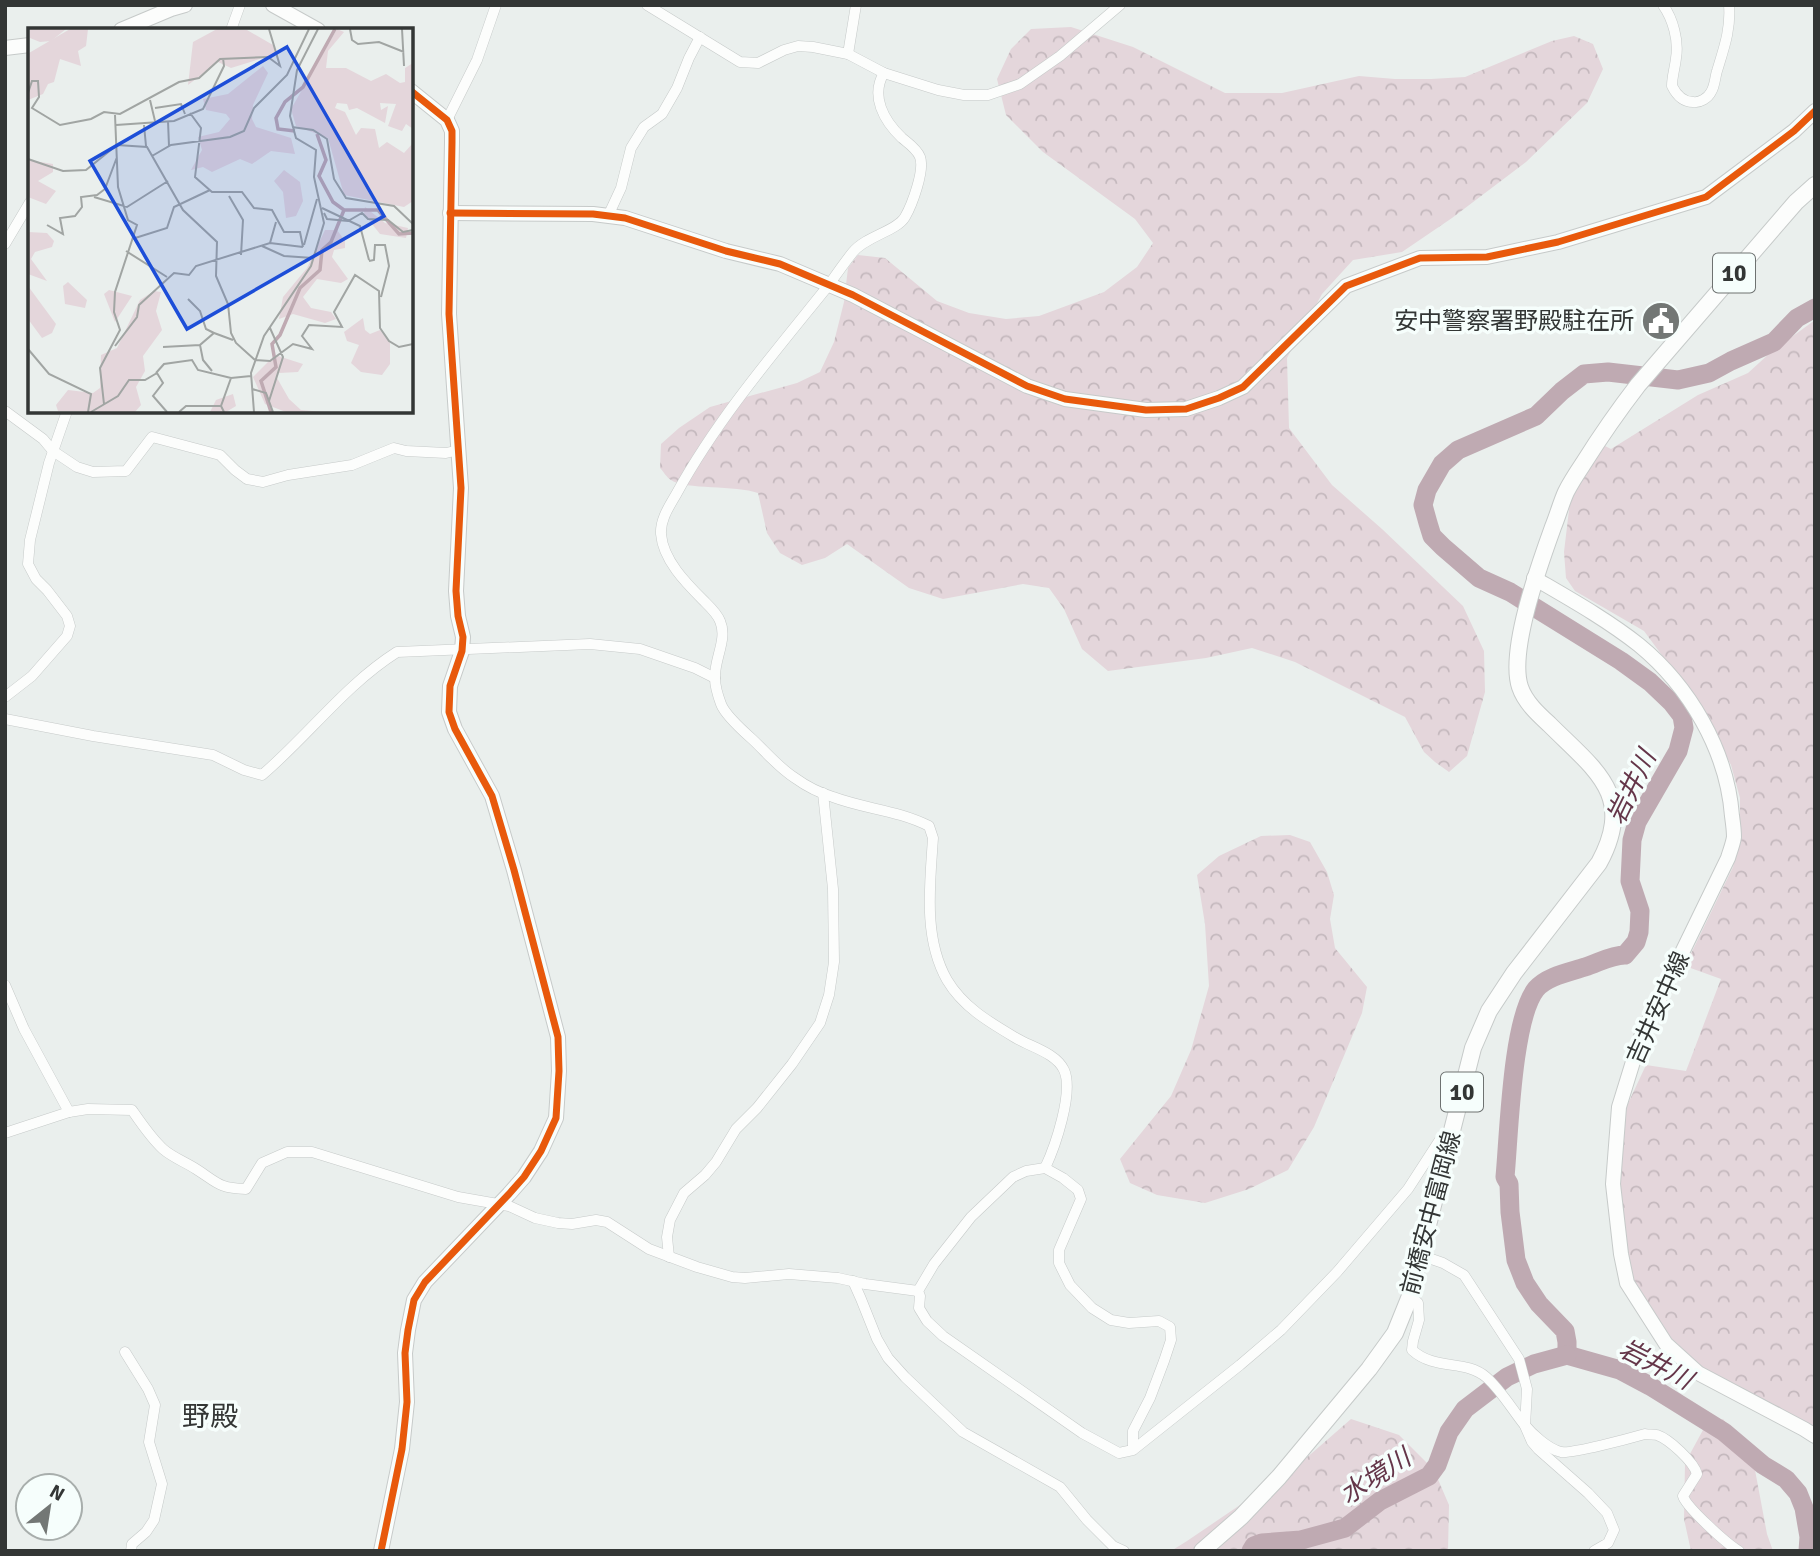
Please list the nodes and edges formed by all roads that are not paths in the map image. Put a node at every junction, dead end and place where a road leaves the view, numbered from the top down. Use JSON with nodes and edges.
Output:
{"nodes":[{"id":1,"x":186,"y":5,"type":"edge"},
{"id":2,"x":240,"y":5,"type":"edge"},
{"id":3,"x":273,"y":5,"type":"edge"},
{"id":4,"x":496,"y":5,"type":"edge"},
{"id":5,"x":647,"y":5,"type":"edge"},
{"id":6,"x":856,"y":5,"type":"edge"},
{"id":7,"x":1120,"y":5,"type":"edge"},
{"id":8,"x":1663,"y":5,"type":"edge"},
{"id":9,"x":1729,"y":5,"type":"edge"},
{"id":10,"x":126,"y":28,"type":"edge"},
{"id":11,"x":232,"y":28,"type":"edge"},
{"id":12,"x":313,"y":28,"type":"edge"},
{"id":13,"x":700,"y":37,"type":"junction"},
{"id":14,"x":28,"y":45,"type":"edge"},
{"id":15,"x":5,"y":48,"type":"edge"},
{"id":16,"x":848,"y":54,"type":"junction"},
{"id":17,"x":884,"y":73,"type":"junction"},
{"id":18,"x":413,"y":93,"type":"edge"},
{"id":19,"x":1815,"y":111,"type":"edge"},
{"id":20,"x":447,"y":120,"type":"junction"},
{"id":21,"x":1815,"y":186,"type":"edge"},
{"id":22,"x":28,"y":205,"type":"edge"},
{"id":23,"x":450,"y":213,"type":"junction"},
{"id":24,"x":608,"y":216,"type":"junction"},
{"id":25,"x":5,"y":244,"type":"edge"},
{"id":26,"x":829,"y":285,"type":"junction"},
{"id":27,"x":5,"y":411,"type":"edge"},
{"id":28,"x":66,"y":413,"type":"edge"},
{"id":29,"x":459,"y":450,"type":"junction"},
{"id":30,"x":54,"y":451,"type":"junction"},
{"id":31,"x":1534,"y":583,"type":"junction"},
{"id":32,"x":461,"y":650,"type":"junction"},
{"id":33,"x":715,"y":678,"type":"junction"},
{"id":34,"x":5,"y":696,"type":"edge"},
{"id":35,"x":5,"y":719,"type":"edge"},
{"id":36,"x":823,"y":793,"type":"junction"},
{"id":37,"x":5,"y":985,"type":"edge"},
{"id":38,"x":69,"y":1112,"type":"junction"},
{"id":39,"x":5,"y":1133,"type":"edge"},
{"id":40,"x":1452,"y":1136,"type":"junction"},
{"id":41,"x":1045,"y":1168,"type":"junction"},
{"id":42,"x":498,"y":1204,"type":"junction"},
{"id":43,"x":1420,"y":1255,"type":"junction"},
{"id":44,"x":669,"y":1257,"type":"junction"},
{"id":45,"x":853,"y":1281,"type":"junction"},
{"id":46,"x":918,"y":1291,"type":"junction"},
{"id":47,"x":1410,"y":1296,"type":"junction"},
{"id":48,"x":125,"y":1352,"type":"dead end"},
{"id":49,"x":1525,"y":1426,"type":"junction"},
{"id":50,"x":1815,"y":1436,"type":"edge"},
{"id":51,"x":1133,"y":1450,"type":"junction"},
{"id":52,"x":131,"y":1551,"type":"edge"},
{"id":53,"x":381,"y":1551,"type":"edge"},
{"id":54,"x":1124,"y":1551,"type":"edge"},
{"id":55,"x":1202,"y":1551,"type":"edge"},
{"id":56,"x":1594,"y":1551,"type":"edge"},
{"id":57,"x":1739,"y":1551,"type":"edge"}],
"edges":[{"from":1,"to":10,"type":"street"},
{"from":2,"to":11,"type":"street"},
{"from":3,"to":12,"type":"street"},
{"from":4,"to":20,"type":"street"},
{"from":5,"to":13,"type":"street"},
{"from":6,"to":16,"type":"street"},
{"from":7,"to":17,"type":"street"},
{"from":8,"to":9,"type":"street"},
{"from":13,"to":16,"type":"street"},
{"from":13,"to":24,"type":"street"},
{"from":14,"to":15,"type":"street"},
{"from":16,"to":17,"type":"street"},
{"from":17,"to":26,"type":"street"},
{"from":18,"to":20,"type":"street"},
{"from":19,"to":26,"type":"street"},
{"from":20,"to":23,"type":"street"},
{"from":21,"to":31,"type":"main road","number":"10"},
{"from":22,"to":25,"type":"street"},
{"from":23,"to":24,"type":"street"},
{"from":23,"to":29,"type":"street"},
{"from":24,"to":26,"type":"street"},
{"from":26,"to":33,"type":"street"},
{"from":27,"to":30,"type":"street"},
{"from":28,"to":30,"type":"street"},
{"from":29,"to":30,"type":"street"},
{"from":29,"to":32,"type":"street"},
{"from":30,"to":34,"type":"street"},
{"from":31,"to":40,"type":"main road","name":"前橋安中富岡線","number":"10"},
{"from":31,"to":50,"type":"street","name":"吉井安中線"},
{"from":32,"to":33,"type":"street"},
{"from":32,"to":35,"type":"street"},
{"from":32,"to":42,"type":"street"},
{"from":33,"to":36,"type":"street"},
{"from":36,"to":41,"type":"street"},
{"from":36,"to":44,"type":"street"},
{"from":37,"to":38,"type":"street"},
{"from":38,"to":39,"type":"street"},
{"from":38,"to":42,"type":"street"},
{"from":40,"to":43,"type":"main road","name":"前橋安中富岡線","number":"10"},
{"from":40,"to":51,"type":"street"},
{"from":41,"to":46,"type":"street"},
{"from":41,"to":51,"type":"street"},
{"from":42,"to":44,"type":"street"},
{"from":42,"to":53,"type":"street"},
{"from":43,"to":47,"type":"main road","name":"前橋安中富岡線","number":"10"},
{"from":43,"to":49,"type":"street"},
{"from":44,"to":45,"type":"street"},
{"from":45,"to":46,"type":"street"},
{"from":45,"to":54,"type":"street"},
{"from":46,"to":51,"type":"street"},
{"from":47,"to":49,"type":"street"},
{"from":47,"to":55,"type":"main road","name":"前橋安中富岡線","number":"10"},
{"from":48,"to":52,"type":"street"},
{"from":49,"to":56,"type":"street"},
{"from":49,"to":57,"type":"street"}]}
